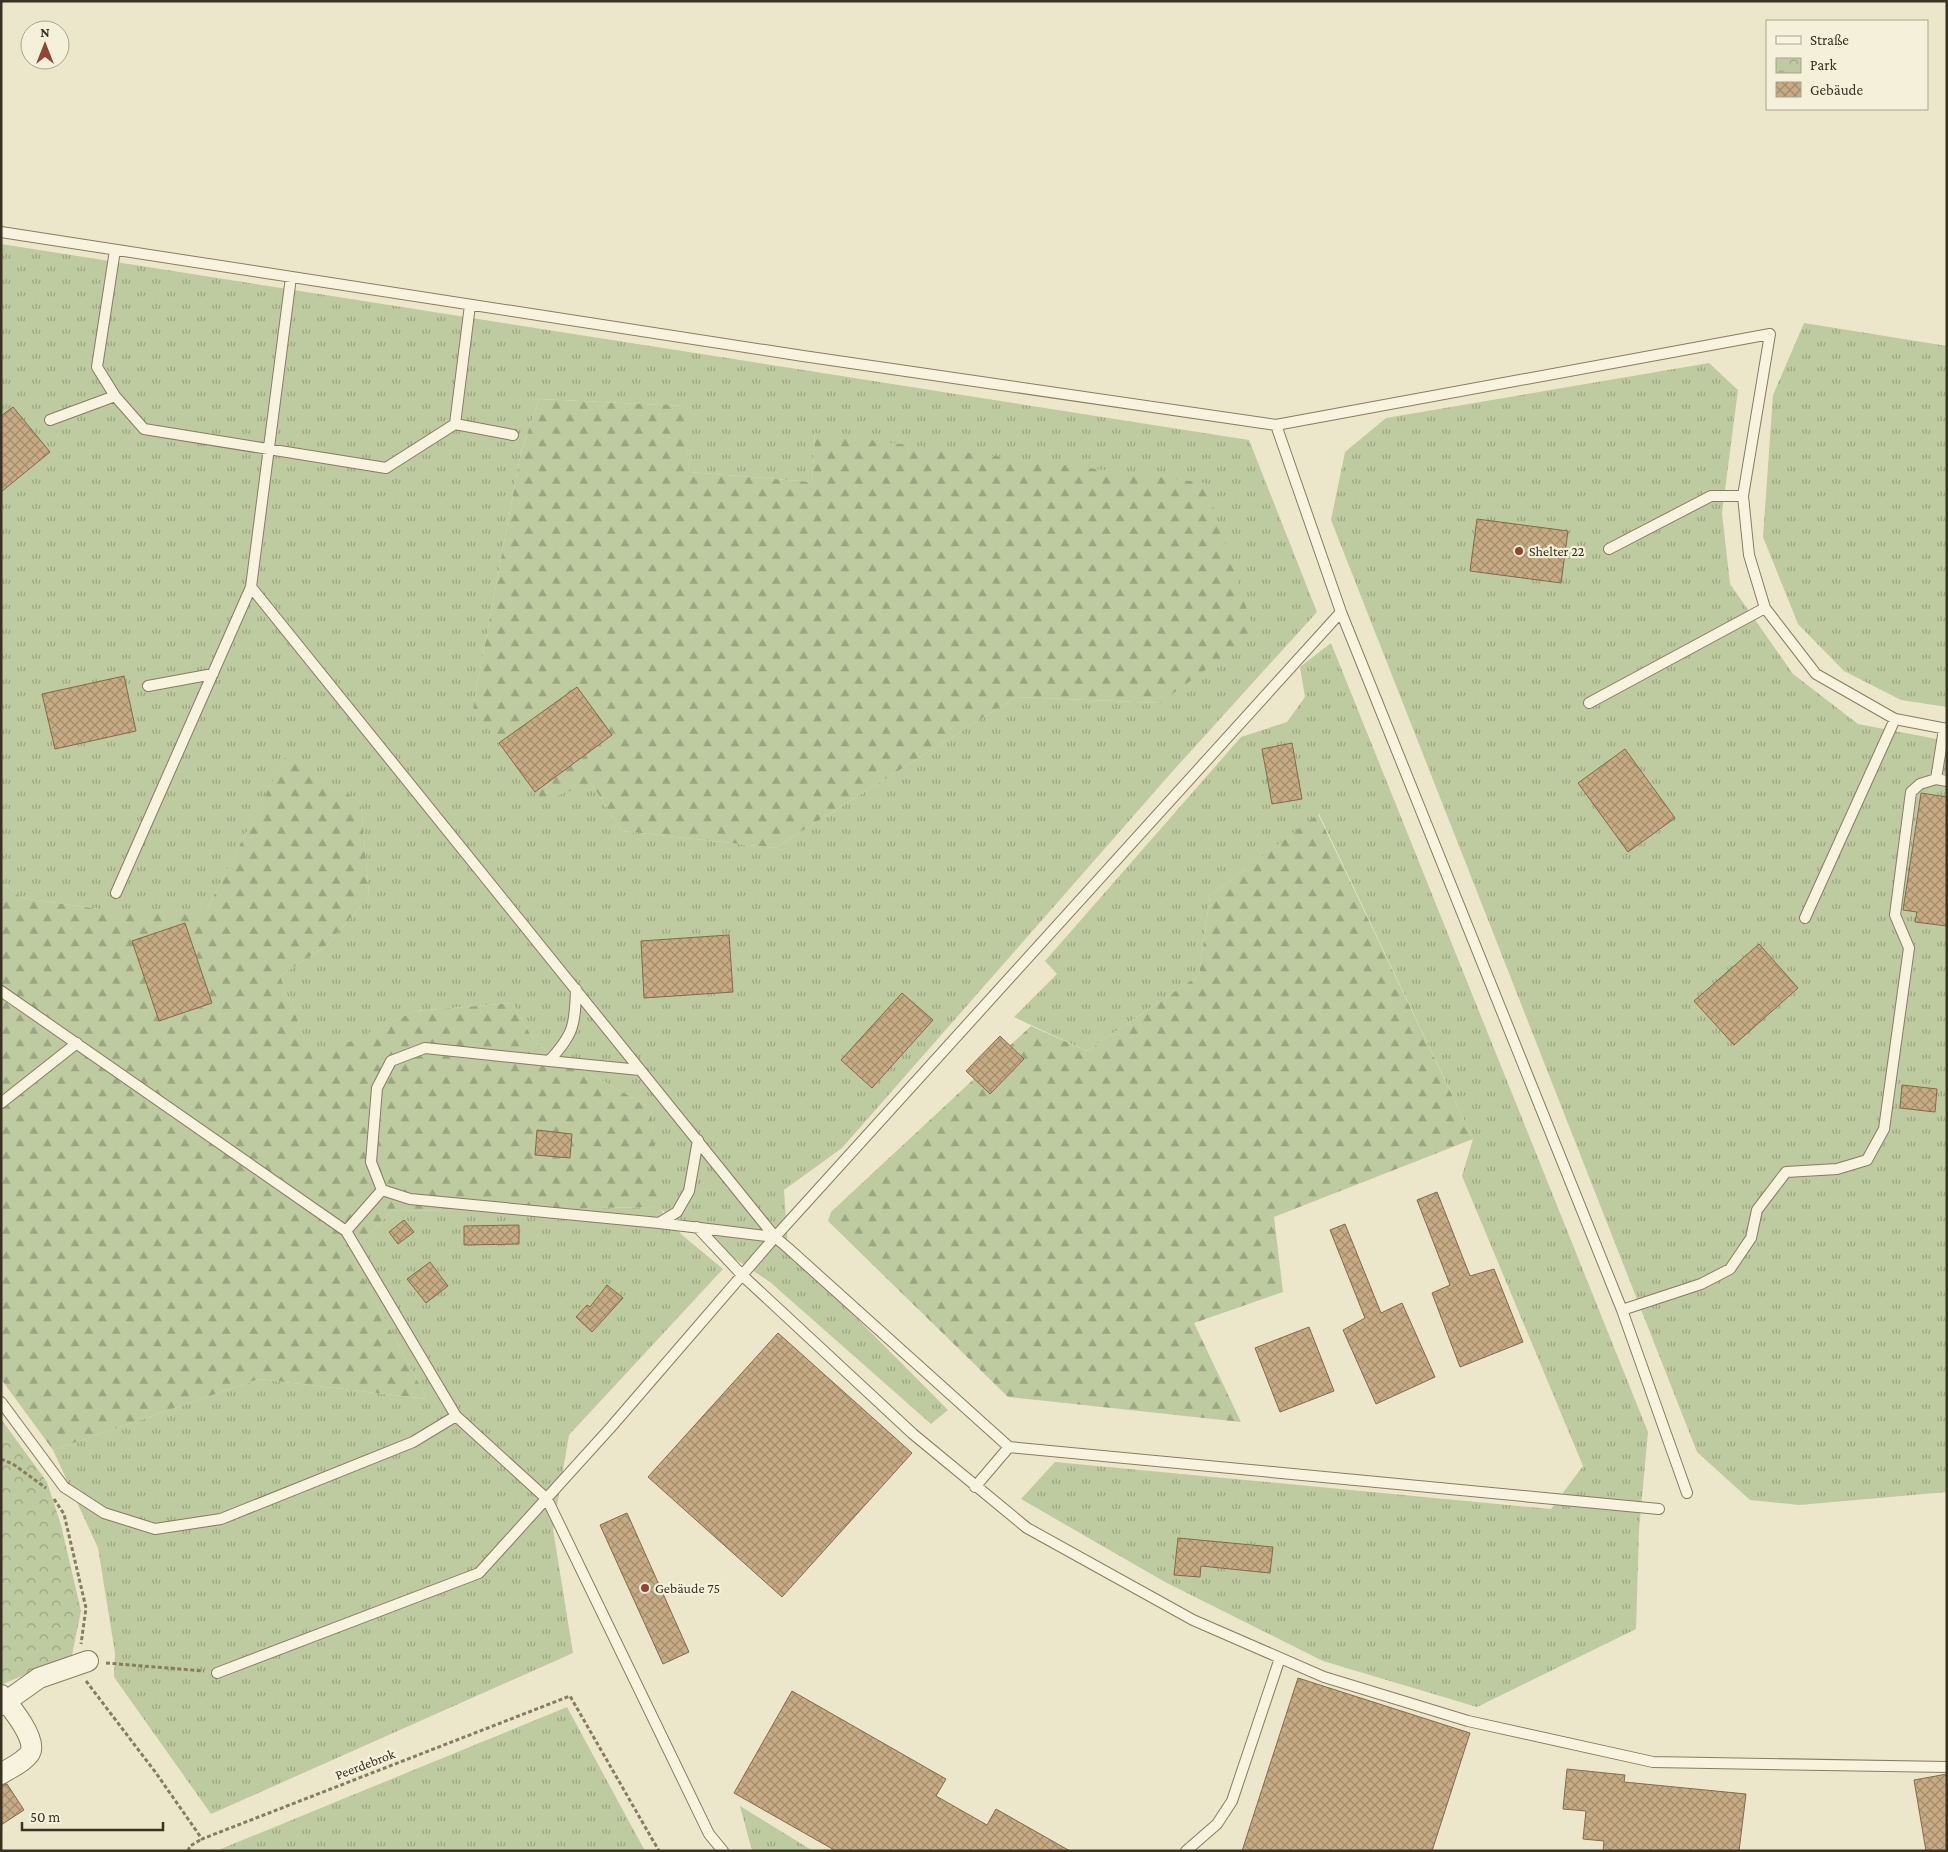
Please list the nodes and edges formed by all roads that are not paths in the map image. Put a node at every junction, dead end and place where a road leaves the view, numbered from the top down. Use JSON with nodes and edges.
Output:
{"nodes":[{"id":1,"x":1,"y":232,"type":"edge"},
{"id":2,"x":115,"y":250,"type":"junction"},
{"id":3,"x":291,"y":277,"type":"junction"},
{"id":4,"x":470,"y":304,"type":"junction"},
{"id":5,"x":115,"y":396,"type":"junction"},
{"id":6,"x":50,"y":420,"type":"dead end"},
{"id":7,"x":455,"y":424,"type":"junction"},
{"id":8,"x":1276,"y":425,"type":"junction"},
{"id":9,"x":513,"y":434,"type":"dead end"},
{"id":10,"x":268,"y":449,"type":"junction"},
{"id":11,"x":1744,"y":496,"type":"junction"},
{"id":12,"x":1609,"y":550,"type":"dead end"},
{"id":13,"x":251,"y":587,"type":"junction"},
{"id":14,"x":1765,"y":608,"type":"junction"},
{"id":15,"x":1341,"y":612,"type":"junction"},
{"id":16,"x":213,"y":674,"type":"junction"},
{"id":17,"x":148,"y":686,"type":"dead end"},
{"id":18,"x":1589,"y":703,"type":"dead end"},
{"id":19,"x":1895,"y":718,"type":"junction"},
{"id":20,"x":1945,"y":729,"type":"edge"},
{"id":21,"x":1942,"y":780,"type":"edge"},
{"id":22,"x":116,"y":893,"type":"dead end"},
{"id":23,"x":1805,"y":918,"type":"dead end"},
{"id":24,"x":576,"y":989,"type":"junction"},
{"id":25,"x":1,"y":991,"type":"edge"},
{"id":26,"x":77,"y":1043,"type":"junction"},
{"id":27,"x":549,"y":1061,"type":"junction"},
{"id":28,"x":640,"y":1070,"type":"junction"},
{"id":29,"x":1,"y":1103,"type":"edge"},
{"id":30,"x":698,"y":1140,"type":"junction"},
{"id":31,"x":382,"y":1190,"type":"junction"},
{"id":32,"x":659,"y":1223,"type":"junction"},
{"id":33,"x":697,"y":1227,"type":"junction"},
{"id":34,"x":346,"y":1231,"type":"junction"},
{"id":35,"x":775,"y":1237,"type":"junction"},
{"id":36,"x":743,"y":1276,"type":"junction"},
{"id":37,"x":1622,"y":1310,"type":"junction"},
{"id":38,"x":1,"y":1402,"type":"edge"},
{"id":39,"x":456,"y":1416,"type":"junction"},
{"id":40,"x":1008,"y":1447,"type":"junction"},
{"id":41,"x":975,"y":1487,"type":"junction"},
{"id":42,"x":1687,"y":1493,"type":"dead end"},
{"id":43,"x":547,"y":1499,"type":"junction"},
{"id":44,"x":1659,"y":1510,"type":"dead end"},
{"id":45,"x":1280,"y":1658,"type":"junction"},
{"id":46,"x":81,"y":1664,"type":"road end"},
{"id":47,"x":217,"y":1672,"type":"road end"},
{"id":48,"x":3,"y":1700,"type":"edge"},
{"id":49,"x":1947,"y":1767,"type":"edge"},
{"id":50,"x":1,"y":1774,"type":"edge"},
{"id":51,"x":723,"y":1851,"type":"edge"},
{"id":52,"x":1186,"y":1851,"type":"edge"}],
"edges":[{"from":1,"to":2,"type":"lane"},
{"from":2,"to":3,"type":"lane"},
{"from":2,"to":5,"type":"lane"},
{"from":3,"to":4,"type":"lane"},
{"from":3,"to":10,"type":"lane"},
{"from":4,"to":7,"type":"lane"},
{"from":4,"to":8,"type":"lane"},
{"from":5,"to":6,"type":"lane"},
{"from":5,"to":10,"type":"lane"},
{"from":7,"to":9,"type":"lane"},
{"from":7,"to":10,"type":"lane"},
{"from":8,"to":11,"type":"lane"},
{"from":8,"to":15,"type":"lane"},
{"from":10,"to":13,"type":"lane"},
{"from":11,"to":12,"type":"lane"},
{"from":11,"to":14,"type":"lane"},
{"from":13,"to":16,"type":"lane"},
{"from":13,"to":24,"type":"lane"},
{"from":14,"to":18,"type":"lane"},
{"from":14,"to":19,"type":"lane"},
{"from":15,"to":35,"type":"lane"},
{"from":15,"to":37,"type":"lane"},
{"from":16,"to":17,"type":"lane"},
{"from":16,"to":22,"type":"lane"},
{"from":19,"to":20,"type":"lane"},
{"from":19,"to":23,"type":"lane"},
{"from":20,"to":21,"type":"lane"},
{"from":21,"to":37,"type":"lane"},
{"from":24,"to":27,"type":"lane"},
{"from":24,"to":28,"type":"lane"},
{"from":25,"to":26,"type":"lane"},
{"from":26,"to":29,"type":"lane"},
{"from":26,"to":34,"type":"lane"},
{"from":27,"to":28,"type":"lane"},
{"from":27,"to":31,"type":"lane"},
{"from":28,"to":30,"type":"lane"},
{"from":30,"to":32,"type":"lane"},
{"from":30,"to":35,"type":"lane"},
{"from":31,"to":32,"type":"lane"},
{"from":31,"to":34,"type":"lane"},
{"from":32,"to":33,"type":"lane"},
{"from":33,"to":35,"type":"lane"},
{"from":33,"to":36,"type":"lane"},
{"from":34,"to":39,"type":"lane"},
{"from":35,"to":36,"type":"lane"},
{"from":35,"to":40,"type":"lane"},
{"from":36,"to":41,"type":"lane"},
{"from":36,"to":43,"type":"lane"},
{"from":37,"to":42,"type":"lane"},
{"from":38,"to":39,"type":"lane"},
{"from":39,"to":43,"type":"lane"},
{"from":40,"to":41,"type":"lane"},
{"from":40,"to":44,"type":"lane"},
{"from":41,"to":45,"type":"lane"},
{"from":43,"to":47,"type":"lane"},
{"from":43,"to":51,"type":"lane"},
{"from":45,"to":49,"type":"lane"},
{"from":45,"to":52,"type":"lane"},
{"from":46,"to":48,"type":"street"},
{"from":48,"to":50,"type":"street"}]}
